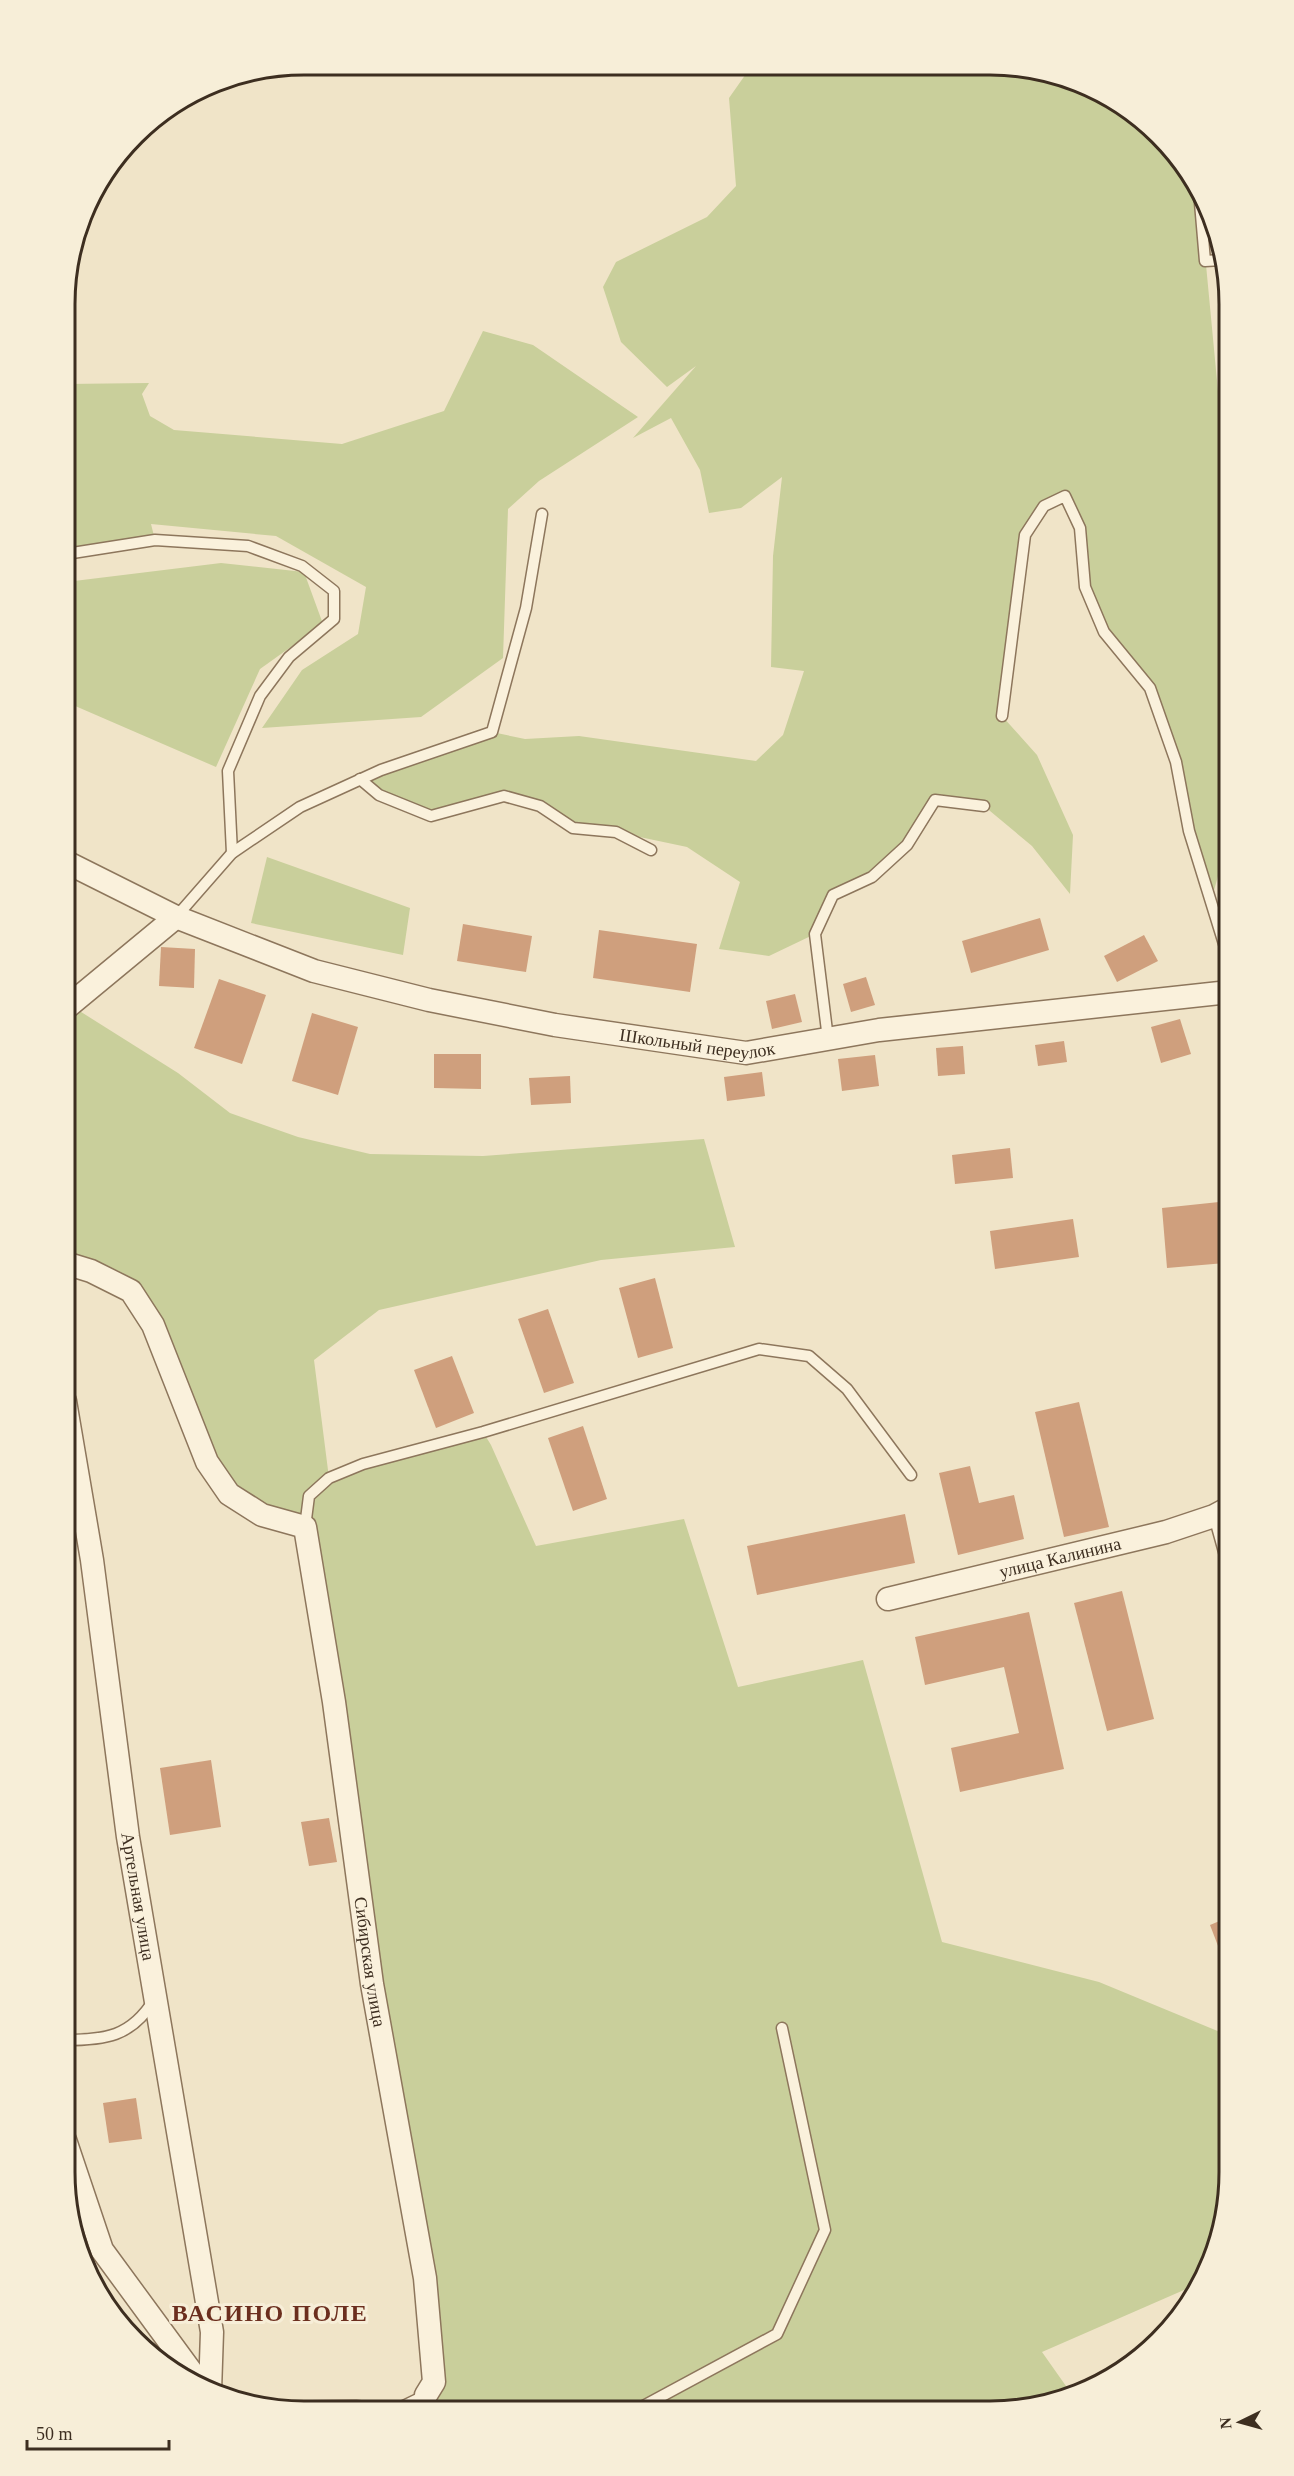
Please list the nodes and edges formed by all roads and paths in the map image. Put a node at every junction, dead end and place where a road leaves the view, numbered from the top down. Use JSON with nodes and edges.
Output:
{"nodes":[{"id":1,"x":1201,"y":214,"type":"edge"},
{"id":2,"x":1215,"y":260,"type":"edge"},
{"id":3,"x":542,"y":514,"type":"dead end"},
{"id":4,"x":75,"y":553,"type":"edge"},
{"id":5,"x":1002,"y":716,"type":"dead end"},
{"id":6,"x":360,"y":779,"type":"junction"},
{"id":7,"x":984,"y":806,"type":"dead end"},
{"id":8,"x":651,"y":850,"type":"dead end"},
{"id":9,"x":232,"y":853,"type":"junction"},
{"id":10,"x":75,"y":866,"type":"edge"},
{"id":11,"x":176,"y":917,"type":"junction"},
{"id":12,"x":1219,"y":928,"type":"edge"},
{"id":13,"x":1219,"y":993,"type":"edge"},
{"id":14,"x":75,"y":1001,"type":"edge"},
{"id":15,"x":828,"y":1039,"type":"junction"},
{"id":16,"x":75,"y":1266,"type":"edge"},
{"id":17,"x":75,"y":1460,"type":"edge"},
{"id":18,"x":911,"y":1475,"type":"dead end"},
{"id":19,"x":1219,"y":1513,"type":"edge"},
{"id":20,"x":305,"y":1527,"type":"junction"},
{"id":21,"x":888,"y":1599,"type":"dead end"},
{"id":22,"x":154,"y":2000,"type":"junction"},
{"id":23,"x":782,"y":2028,"type":"dead end"},
{"id":24,"x":75,"y":2040,"type":"edge"},
{"id":25,"x":75,"y":2172,"type":"edge"},
{"id":26,"x":191,"y":2371,"type":"edge"},
{"id":27,"x":210,"y":2381,"type":"edge"},
{"id":28,"x":426,"y":2396,"type":"joint"},
{"id":29,"x":415,"y":2401,"type":"edge"},
{"id":30,"x":653,"y":2401,"type":"edge"}],
"edges":[{"from":1,"to":2,"type":"lane"},
{"from":3,"to":6,"type":"lane"},
{"from":4,"to":9,"type":"lane"},
{"from":5,"to":12,"type":"lane"},
{"from":6,"to":8,"type":"lane"},
{"from":6,"to":9,"type":"lane"},
{"from":7,"to":15,"type":"lane"},
{"from":9,"to":11,"type":"lane"},
{"from":10,"to":11,"type":"street","name":"Школьный переулок"},
{"from":11,"to":14,"type":"street"},
{"from":11,"to":15,"type":"street","name":"Школьный переулок"},
{"from":13,"to":15,"type":"street","name":"Школьный переулок"},
{"from":16,"to":20,"type":"street"},
{"from":17,"to":22,"type":"street","name":"Артельная улица"},
{"from":18,"to":20,"type":"lane"},
{"from":19,"to":21,"type":"street","name":"улица Калинина"},
{"from":20,"to":28,"type":"street","name":"Сибирская улица"},
{"from":22,"to":24,"type":"lane"},
{"from":22,"to":27,"type":"street","name":"Артельная улица"},
{"from":23,"to":30,"type":"lane"},
{"from":25,"to":26,"type":"street"},
{"from":28,"to":29,"type":"lane"}]}
